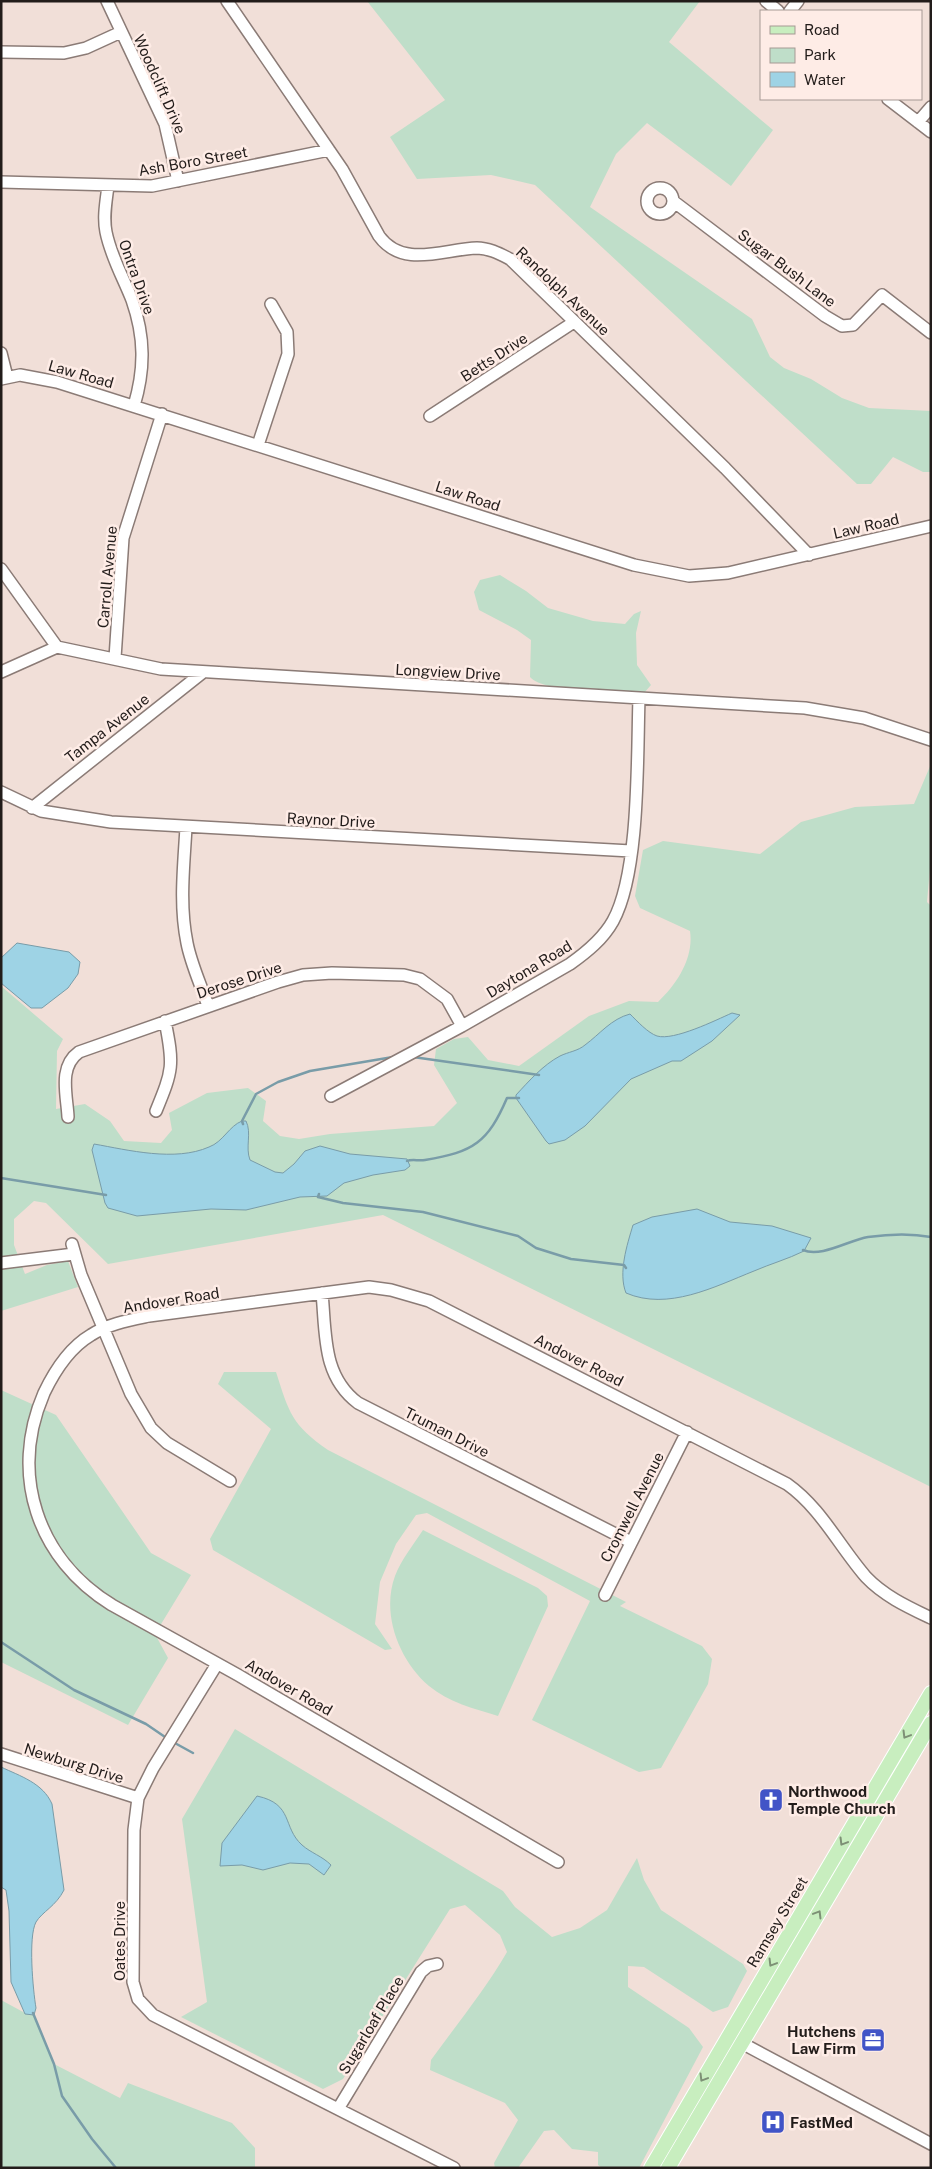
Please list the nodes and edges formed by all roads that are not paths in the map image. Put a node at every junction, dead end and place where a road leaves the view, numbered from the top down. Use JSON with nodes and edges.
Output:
{"nodes":[{"id":1,"x":107,"y":1,"type":"edge"},
{"id":2,"x":227,"y":1,"type":"edge"},
{"id":3,"x":766,"y":1,"type":"edge"},
{"id":4,"x":777,"y":10,"type":"edge"},
{"id":5,"x":121,"y":32,"type":"junction"},
{"id":6,"x":1,"y":52,"type":"edge"},
{"id":7,"x":889,"y":100,"type":"edge"},
{"id":8,"x":931,"y":107,"type":"edge"},
{"id":9,"x":918,"y":122,"type":"junction"},
{"id":10,"x":931,"y":132,"type":"edge"},
{"id":11,"x":329,"y":150,"type":"junction"},
{"id":12,"x":178,"y":181,"type":"junction"},
{"id":13,"x":1,"y":182,"type":"edge"},
{"id":14,"x":108,"y":186,"type":"junction"},
{"id":15,"x":673,"y":201,"type":"dead end"},
{"id":16,"x":271,"y":304,"type":"dead end"},
{"id":17,"x":574,"y":322,"type":"junction"},
{"id":18,"x":931,"y":333,"type":"edge"},
{"id":19,"x":1,"y":353,"type":"edge"},
{"id":20,"x":4,"y":378,"type":"edge"},
{"id":21,"x":134,"y":406,"type":"junction"},
{"id":22,"x":162,"y":414,"type":"junction"},
{"id":23,"x":430,"y":416,"type":"dead end"},
{"id":24,"x":258,"y":445,"type":"junction"},
{"id":25,"x":931,"y":526,"type":"edge"},
{"id":26,"x":809,"y":554,"type":"junction"},
{"id":27,"x":1,"y":570,"type":"edge"},
{"id":28,"x":57,"y":647,"type":"junction"},
{"id":29,"x":115,"y":658,"type":"junction"},
{"id":30,"x":1,"y":672,"type":"edge"},
{"id":31,"x":202,"y":673,"type":"junction"},
{"id":32,"x":639,"y":698,"type":"junction"},
{"id":33,"x":931,"y":740,"type":"edge"},
{"id":34,"x":1,"y":792,"type":"edge"},
{"id":35,"x":32,"y":808,"type":"junction"},
{"id":36,"x":186,"y":826,"type":"junction"},
{"id":37,"x":630,"y":851,"type":"junction"},
{"id":38,"x":208,"y":1006,"type":"junction"},
{"id":39,"x":165,"y":1021,"type":"junction"},
{"id":40,"x":462,"y":1026,"type":"junction"},
{"id":41,"x":331,"y":1096,"type":"dead end"},
{"id":42,"x":156,"y":1111,"type":"dead end"},
{"id":43,"x":68,"y":1116,"type":"dead end"},
{"id":44,"x":1,"y":1263,"type":"edge"},
{"id":45,"x":322,"y":1294,"type":"junction"},
{"id":46,"x":104,"y":1329,"type":"junction"},
{"id":47,"x":687,"y":1432,"type":"junction"},
{"id":48,"x":230,"y":1481,"type":"dead end"},
{"id":49,"x":631,"y":1542,"type":"junction"},
{"id":50,"x":605,"y":1595,"type":"dead end"},
{"id":51,"x":931,"y":1618,"type":"edge"},
{"id":52,"x":217,"y":1664,"type":"junction"},
{"id":53,"x":931,"y":1693,"type":"edge"},
{"id":54,"x":931,"y":1723,"type":"edge"},
{"id":55,"x":1,"y":1754,"type":"edge"},
{"id":56,"x":138,"y":1798,"type":"junction"},
{"id":57,"x":558,"y":1862,"type":"dead end"},
{"id":58,"x":437,"y":1964,"type":"dead end"},
{"id":59,"x":728,"y":2036,"type":"junction"},
{"id":60,"x":742,"y":2043,"type":"junction"},
{"id":61,"x":338,"y":2109,"type":"junction"},
{"id":62,"x":931,"y":2144,"type":"edge"},
{"id":63,"x":454,"y":2168,"type":"edge"},
{"id":64,"x":651,"y":2168,"type":"edge"},
{"id":65,"x":668,"y":2168,"type":"edge"}],
"edges":[{"from":1,"to":5,"type":"street","name":"Woodclift Drive"},
{"from":2,"to":11,"type":"street","name":"Randolph Avenue"},
{"from":3,"to":4,"type":"street"},
{"from":5,"to":6,"type":"street"},
{"from":5,"to":12,"type":"street","name":"Woodclift Drive"},
{"from":7,"to":9,"type":"street"},
{"from":8,"to":9,"type":"street"},
{"from":9,"to":10,"type":"street"},
{"from":11,"to":12,"type":"street","name":"Ash Boro Street"},
{"from":11,"to":17,"type":"street","name":"Randolph Avenue"},
{"from":12,"to":14,"type":"street","name":"Ash Boro Street"},
{"from":13,"to":14,"type":"street","name":"Ash Boro Street"},
{"from":14,"to":21,"type":"street","name":"Ontra Drive"},
{"from":15,"to":18,"type":"street","name":"Sugar Bush Lane"},
{"from":16,"to":24,"type":"street"},
{"from":17,"to":23,"type":"street","name":"Betts Drive"},
{"from":17,"to":26,"type":"street","name":"Randolph Avenue"},
{"from":19,"to":20,"type":"street"},
{"from":20,"to":21,"type":"street","name":"Law Road"},
{"from":21,"to":22,"type":"street","name":"Law Road"},
{"from":22,"to":24,"type":"street","name":"Law Road"},
{"from":22,"to":29,"type":"street","name":"Carroll Avenue"},
{"from":24,"to":26,"type":"street","name":"Law Road"},
{"from":25,"to":26,"type":"street","name":"Law Road"},
{"from":27,"to":28,"type":"street"},
{"from":28,"to":29,"type":"street","name":"Longview Drive"},
{"from":28,"to":30,"type":"street"},
{"from":29,"to":31,"type":"street","name":"Longview Drive"},
{"from":31,"to":32,"type":"street","name":"Longview Drive"},
{"from":31,"to":35,"type":"street","name":"Tampa Avenue"},
{"from":32,"to":33,"type":"street","name":"Longview Drive"},
{"from":32,"to":37,"type":"street","name":"Daytona Road"},
{"from":34,"to":35,"type":"street","name":"Raynor Drive"},
{"from":35,"to":36,"type":"street","name":"Raynor Drive"},
{"from":36,"to":37,"type":"street","name":"Raynor Drive"},
{"from":36,"to":38,"type":"street"},
{"from":37,"to":40,"type":"street","name":"Daytona Road"},
{"from":38,"to":39,"type":"street","name":"Derose Drive"},
{"from":38,"to":40,"type":"street","name":"Derose Drive"},
{"from":39,"to":42,"type":"street"},
{"from":39,"to":43,"type":"street","name":"Derose Drive"},
{"from":40,"to":41,"type":"street","name":"Daytona Road"},
{"from":44,"to":46,"type":"street"},
{"from":45,"to":46,"type":"street","name":"Andover Road"},
{"from":45,"to":47,"type":"street","name":"Andover Road"},
{"from":45,"to":49,"type":"street","name":"Truman Drive"},
{"from":46,"to":48,"type":"street"},
{"from":46,"to":52,"type":"street","name":"Andover Road"},
{"from":47,"to":49,"type":"street","name":"Cromwell Avenue"},
{"from":47,"to":51,"type":"street","name":"Andover Road"},
{"from":49,"to":50,"type":"street","name":"Cromwell Avenue"},
{"from":52,"to":56,"type":"street","name":"Oates Drive"},
{"from":52,"to":57,"type":"street","name":"Andover Road"},
{"from":53,"to":59,"type":"main road","name":"Ramsey Street","one_way":true},
{"from":60,"to":54,"type":"main road","name":"Ramsey Street","one_way":true},
{"from":55,"to":56,"type":"street","name":"Newburg Drive"},
{"from":56,"to":61,"type":"street","name":"Oates Drive"},
{"from":58,"to":61,"type":"street","name":"Sugarloaf Place"},
{"from":59,"to":60,"type":"street"},
{"from":59,"to":64,"type":"main road","name":"Ramsey Street","one_way":true},
{"from":60,"to":62,"type":"street"},
{"from":60,"to":65,"type":"main road","name":"Ramsey Street"},
{"from":61,"to":63,"type":"street","name":"Oates Drive"}]}
